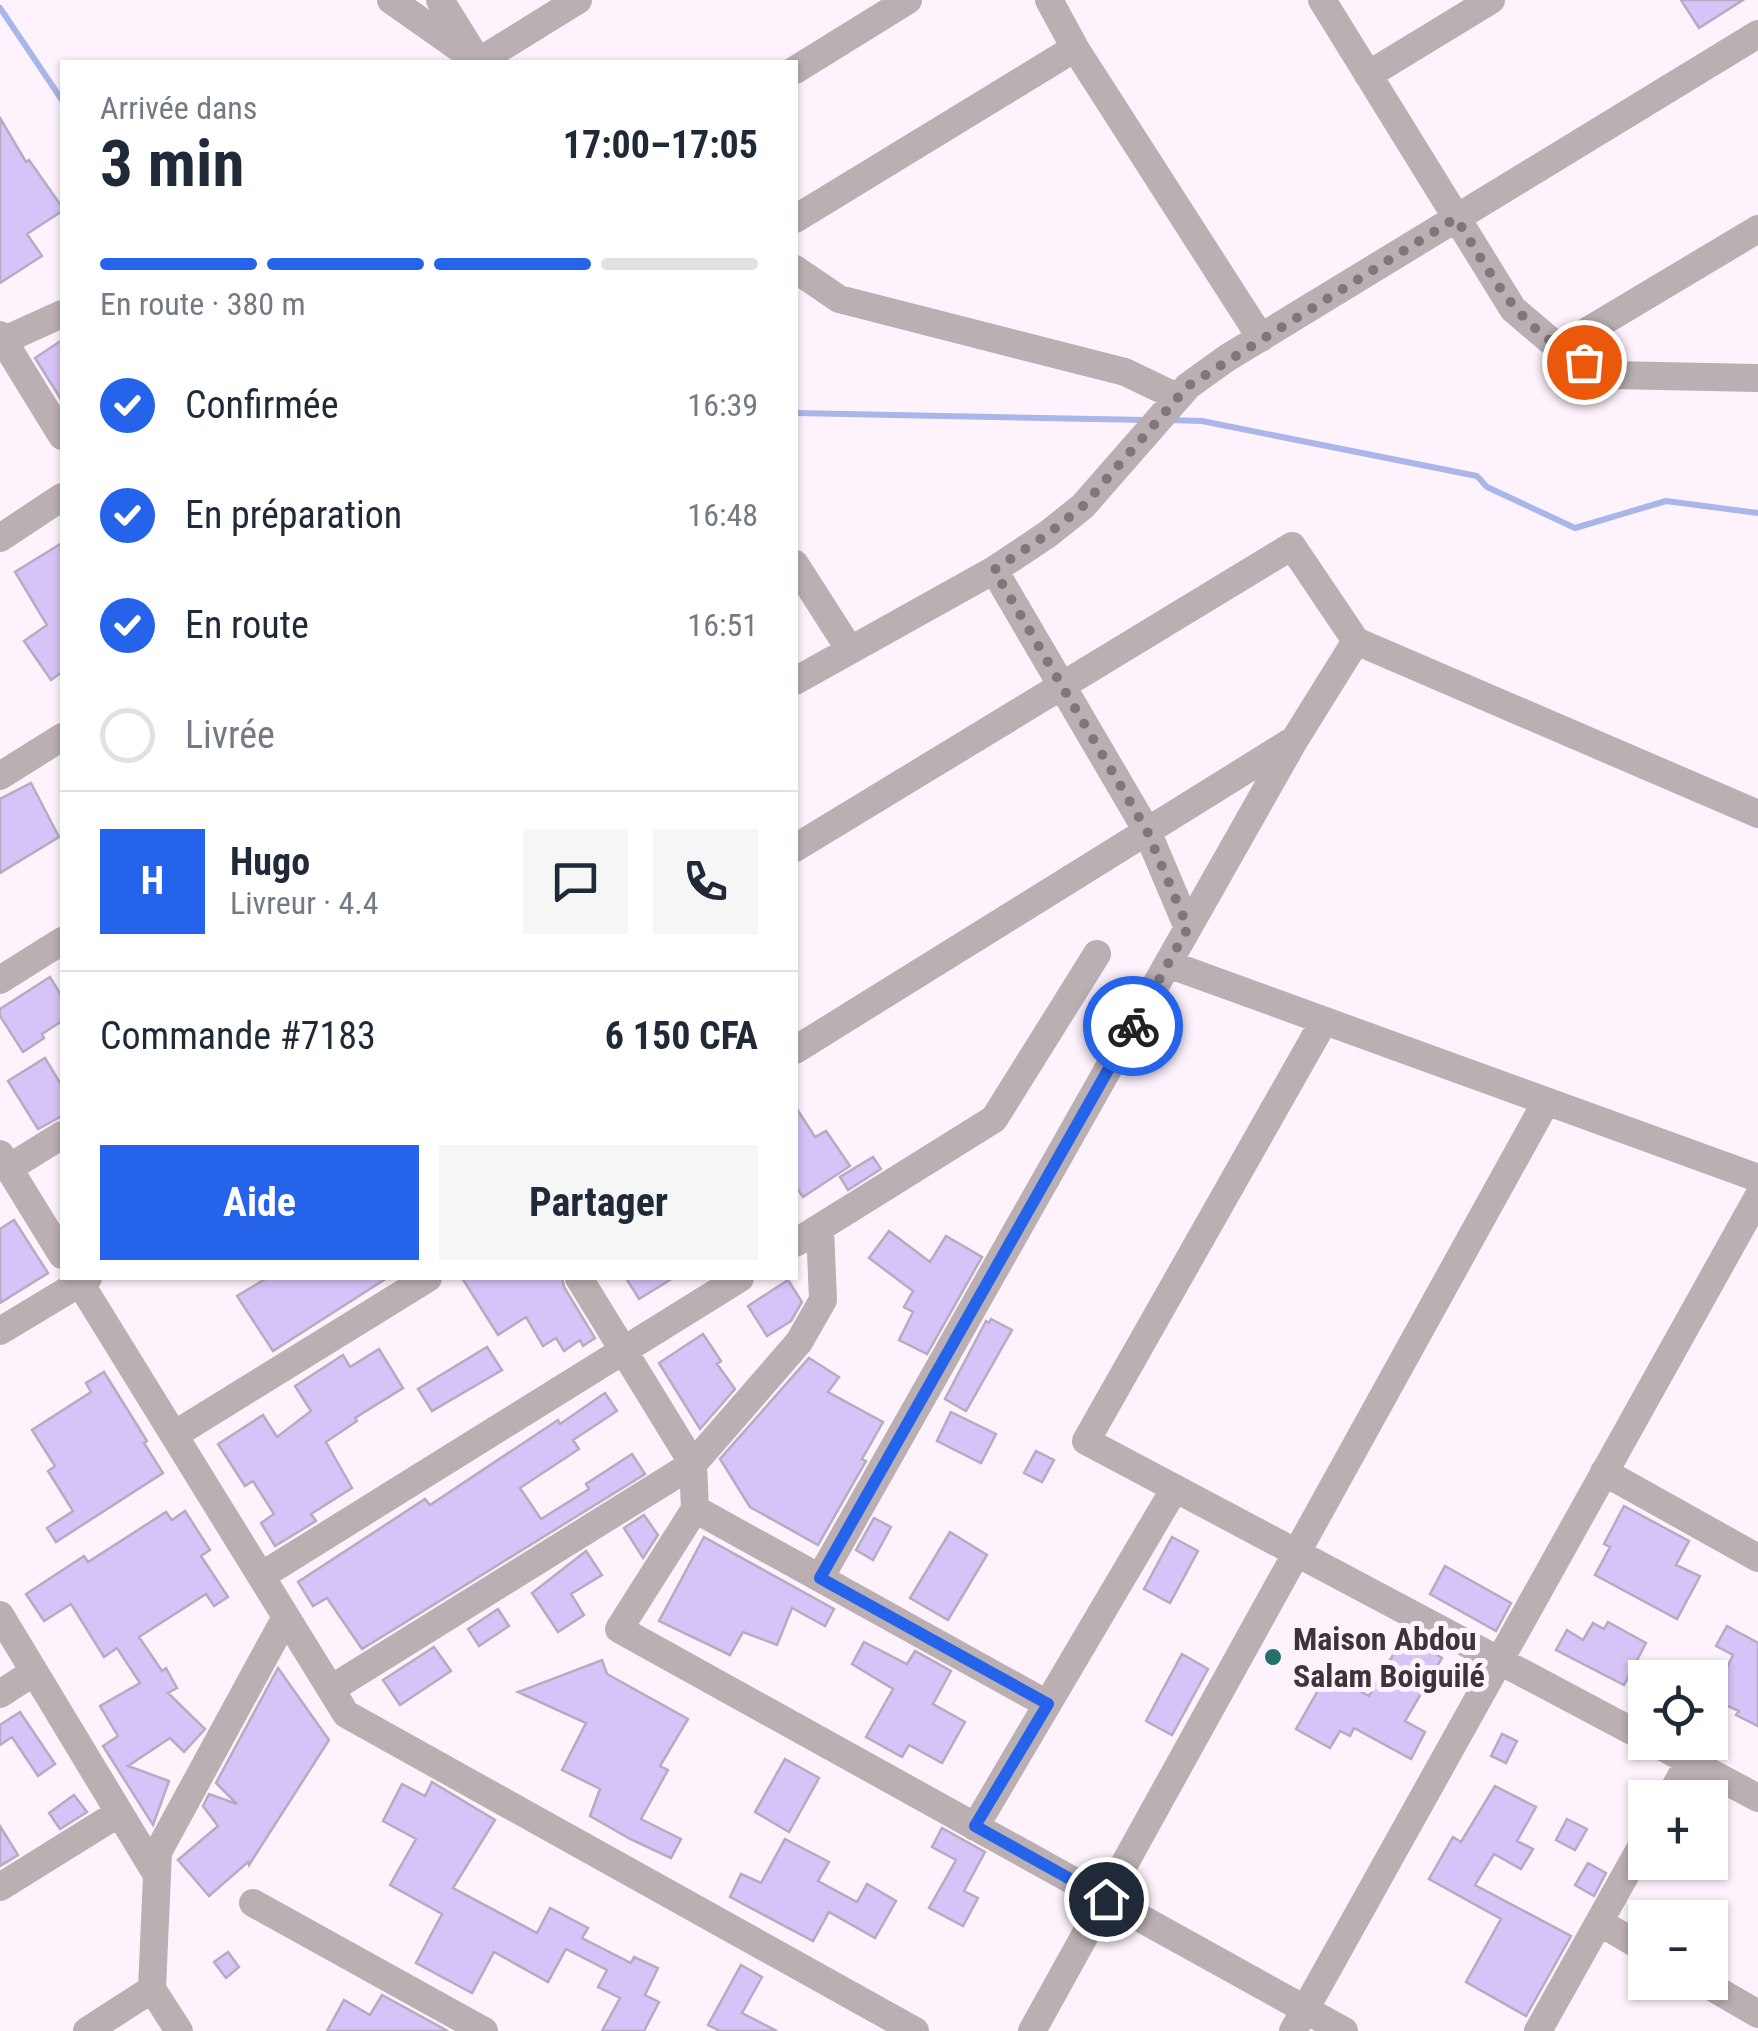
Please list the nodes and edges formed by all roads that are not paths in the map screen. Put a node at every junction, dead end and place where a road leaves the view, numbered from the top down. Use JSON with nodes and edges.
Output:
{"nodes":[{"id":1,"x":391,"y":0,"type":"edge"},
{"id":2,"x":440,"y":0,"type":"edge"},
{"id":3,"x":578,"y":0,"type":"edge"},
{"id":4,"x":908,"y":0,"type":"edge"},
{"id":5,"x":1049,"y":0,"type":"edge"},
{"id":6,"x":1322,"y":0,"type":"edge"},
{"id":7,"x":1491,"y":0,"type":"edge"},
{"id":8,"x":1758,"y":34,"type":"edge"},
{"id":9,"x":1076,"y":48,"type":"junction"},
{"id":10,"x":475,"y":60,"type":"edge"},
{"id":11,"x":477,"y":60,"type":"edge"},
{"id":12,"x":481,"y":60,"type":"edge"},
{"id":13,"x":798,"y":68,"type":"edge"},
{"id":14,"x":1368,"y":75,"type":"junction"},
{"id":15,"x":798,"y":217,"type":"edge"},
{"id":16,"x":1456,"y":218,"type":"junction"},
{"id":17,"x":1758,"y":229,"type":"edge"},
{"id":18,"x":798,"y":271,"type":"edge"},
{"id":19,"x":60,"y":315,"type":"edge"},
{"id":20,"x":1261,"y":338,"type":"junction"},
{"id":21,"x":1,"y":339,"type":"edge"},
{"id":22,"x":1559,"y":348,"type":"junction"},
{"id":23,"x":1758,"y":378,"type":"edge"},
{"id":24,"x":1172,"y":402,"type":"junction"},
{"id":25,"x":60,"y":433,"type":"edge"},
{"id":26,"x":60,"y":498,"type":"edge"},
{"id":27,"x":0,"y":538,"type":"edge"},
{"id":28,"x":798,"y":569,"type":"edge"},
{"id":29,"x":994,"y":570,"type":"junction"},
{"id":30,"x":1356,"y":641,"type":"junction"},
{"id":31,"x":850,"y":650,"type":"junction"},
{"id":32,"x":798,"y":679,"type":"edge"},
{"id":33,"x":1060,"y":686,"type":"junction"},
{"id":34,"x":60,"y":738,"type":"edge"},
{"id":35,"x":1295,"y":739,"type":"junction"},
{"id":36,"x":0,"y":776,"type":"edge"},
{"id":37,"x":1758,"y":814,"type":"edge"},
{"id":38,"x":1147,"y":831,"type":"junction"},
{"id":39,"x":798,"y":846,"type":"edge"},
{"id":40,"x":1188,"y":928,"type":"junction"},
{"id":41,"x":60,"y":941,"type":"edge"},
{"id":42,"x":1097,"y":954,"type":"dead end"},
{"id":43,"x":1168,"y":964,"type":"junction"},
{"id":44,"x":0,"y":980,"type":"edge"},
{"id":45,"x":1324,"y":1020,"type":"junction"},
{"id":46,"x":798,"y":1048,"type":"edge"},
{"id":47,"x":1546,"y":1102,"type":"junction"},
{"id":48,"x":60,"y":1136,"type":"edge"},
{"id":49,"x":4,"y":1161,"type":"edge"},
{"id":50,"x":1758,"y":1178,"type":"edge"},
{"id":51,"x":1758,"y":1197,"type":"edge"},
{"id":52,"x":820,"y":1228,"type":"junction"},
{"id":53,"x":798,"y":1241,"type":"edge"},
{"id":54,"x":60,"y":1252,"type":"edge"},
{"id":55,"x":79,"y":1280,"type":"edge"},
{"id":56,"x":82,"y":1280,"type":"edge"},
{"id":57,"x":425,"y":1280,"type":"edge"},
{"id":58,"x":580,"y":1280,"type":"edge"},
{"id":59,"x":737,"y":1280,"type":"edge"},
{"id":60,"x":0,"y":1331,"type":"edge"},
{"id":61,"x":623,"y":1350,"type":"junction"},
{"id":62,"x":174,"y":1435,"type":"junction"},
{"id":63,"x":693,"y":1464,"type":"junction"},
{"id":64,"x":1604,"y":1472,"type":"junction"},
{"id":65,"x":1175,"y":1488,"type":"junction"},
{"id":66,"x":695,"y":1509,"type":"junction"},
{"id":67,"x":1298,"y":1553,"type":"junction"},
{"id":68,"x":1758,"y":1558,"type":"edge"},
{"id":69,"x":261,"y":1576,"type":"junction"},
{"id":70,"x":820,"y":1578,"type":"junction"},
{"id":71,"x":0,"y":1615,"type":"edge"},
{"id":72,"x":286,"y":1617,"type":"junction"},
{"id":73,"x":1500,"y":1660,"type":"junction"},
{"id":74,"x":34,"y":1672,"type":"junction"},
{"id":75,"x":331,"y":1689,"type":"junction"},
{"id":76,"x":0,"y":1694,"type":"edge"},
{"id":77,"x":1048,"y":1704,"type":"junction"},
{"id":78,"x":1628,"y":1729,"type":"edge"},
{"id":79,"x":1685,"y":1760,"type":"edge"},
{"id":80,"x":1689,"y":1762,"type":"junction"},
{"id":81,"x":1679,"y":1780,"type":"edge"},
{"id":82,"x":1758,"y":1798,"type":"edge"},
{"id":83,"x":119,"y":1813,"type":"junction"},
{"id":84,"x":975,"y":1826,"type":"junction"},
{"id":85,"x":1628,"y":1870,"type":"edge"},
{"id":86,"x":156,"y":1875,"type":"junction"},
{"id":87,"x":0,"y":1886,"type":"edge"},
{"id":88,"x":1106,"y":1899,"type":"junction"},
{"id":89,"x":254,"y":1902,"type":"dead end"},
{"id":90,"x":1599,"y":1922,"type":"junction"},
{"id":91,"x":1628,"y":1938,"type":"edge"},
{"id":92,"x":152,"y":1989,"type":"junction"},
{"id":93,"x":1728,"y":1997,"type":"edge"},
{"id":94,"x":1758,"y":2014,"type":"edge"},
{"id":95,"x":1299,"y":2020,"type":"edge"},
{"id":96,"x":87,"y":2031,"type":"edge"},
{"id":97,"x":179,"y":2031,"type":"edge"},
{"id":98,"x":484,"y":2031,"type":"edge"},
{"id":99,"x":916,"y":2031,"type":"edge"},
{"id":100,"x":1032,"y":2031,"type":"edge"},
{"id":101,"x":1344,"y":2031,"type":"edge"},
{"id":102,"x":1538,"y":2031,"type":"edge"}],
"edges":[{"from":1,"to":10,"type":"street"},
{"from":2,"to":11,"type":"street"},
{"from":3,"to":12,"type":"street"},
{"from":4,"to":13,"type":"street"},
{"from":5,"to":9,"type":"street"},
{"from":6,"to":14,"type":"street"},
{"from":7,"to":14,"type":"street"},
{"from":8,"to":16,"type":"street"},
{"from":9,"to":15,"type":"street"},
{"from":9,"to":20,"type":"street"},
{"from":14,"to":16,"type":"street"},
{"from":16,"to":20,"type":"street"},
{"from":16,"to":22,"type":"street"},
{"from":17,"to":22,"type":"street"},
{"from":18,"to":24,"type":"street"},
{"from":19,"to":21,"type":"street"},
{"from":20,"to":24,"type":"street"},
{"from":21,"to":25,"type":"street"},
{"from":22,"to":23,"type":"street"},
{"from":24,"to":29,"type":"street"},
{"from":26,"to":27,"type":"street"},
{"from":28,"to":31,"type":"street"},
{"from":29,"to":31,"type":"street"},
{"from":29,"to":33,"type":"street"},
{"from":30,"to":33,"type":"street"},
{"from":30,"to":35,"type":"street"},
{"from":30,"to":37,"type":"street"},
{"from":31,"to":32,"type":"street"},
{"from":33,"to":38,"type":"street"},
{"from":33,"to":39,"type":"street"},
{"from":34,"to":36,"type":"street"},
{"from":35,"to":38,"type":"street"},
{"from":35,"to":40,"type":"street"},
{"from":38,"to":40,"type":"street"},
{"from":38,"to":46,"type":"street"},
{"from":40,"to":43,"type":"street"},
{"from":41,"to":44,"type":"street"},
{"from":42,"to":52,"type":"street"},
{"from":43,"to":45,"type":"street"},
{"from":43,"to":70,"type":"street"},
{"from":45,"to":47,"type":"street"},
{"from":45,"to":65,"type":"street"},
{"from":47,"to":50,"type":"street"},
{"from":47,"to":67,"type":"street"},
{"from":48,"to":49,"type":"street"},
{"from":49,"to":54,"type":"street"},
{"from":51,"to":64,"type":"street"},
{"from":52,"to":53,"type":"street"},
{"from":52,"to":63,"type":"street"},
{"from":55,"to":60,"type":"street"},
{"from":56,"to":62,"type":"street"},
{"from":57,"to":62,"type":"street"},
{"from":58,"to":61,"type":"street"},
{"from":59,"to":61,"type":"street"},
{"from":61,"to":63,"type":"street"},
{"from":61,"to":69,"type":"street"},
{"from":62,"to":69,"type":"street"},
{"from":63,"to":66,"type":"street"},
{"from":63,"to":75,"type":"street"},
{"from":64,"to":68,"type":"street"},
{"from":64,"to":73,"type":"street"},
{"from":65,"to":67,"type":"street"},
{"from":65,"to":77,"type":"street"},
{"from":66,"to":70,"type":"street"},
{"from":66,"to":84,"type":"street"},
{"from":67,"to":73,"type":"street"},
{"from":67,"to":88,"type":"street"},
{"from":69,"to":72,"type":"street"},
{"from":70,"to":77,"type":"street"},
{"from":71,"to":74,"type":"street"},
{"from":72,"to":75,"type":"street"},
{"from":72,"to":86,"type":"street"},
{"from":73,"to":78,"type":"street"},
{"from":73,"to":95,"type":"street"},
{"from":74,"to":76,"type":"street"},
{"from":74,"to":83,"type":"street"},
{"from":75,"to":99,"type":"street"},
{"from":77,"to":84,"type":"street"},
{"from":79,"to":80,"type":"street"},
{"from":80,"to":81,"type":"street"},
{"from":80,"to":82,"type":"street"},
{"from":83,"to":86,"type":"street"},
{"from":83,"to":87,"type":"street"},
{"from":84,"to":88,"type":"street"},
{"from":85,"to":90,"type":"street"},
{"from":86,"to":92,"type":"street"},
{"from":88,"to":95,"type":"street"},
{"from":88,"to":100,"type":"street"},
{"from":89,"to":98,"type":"street"},
{"from":90,"to":91,"type":"street"},
{"from":90,"to":102,"type":"street"},
{"from":92,"to":96,"type":"street"},
{"from":92,"to":97,"type":"street"},
{"from":93,"to":94,"type":"street"},
{"from":95,"to":101,"type":"street"}]}
